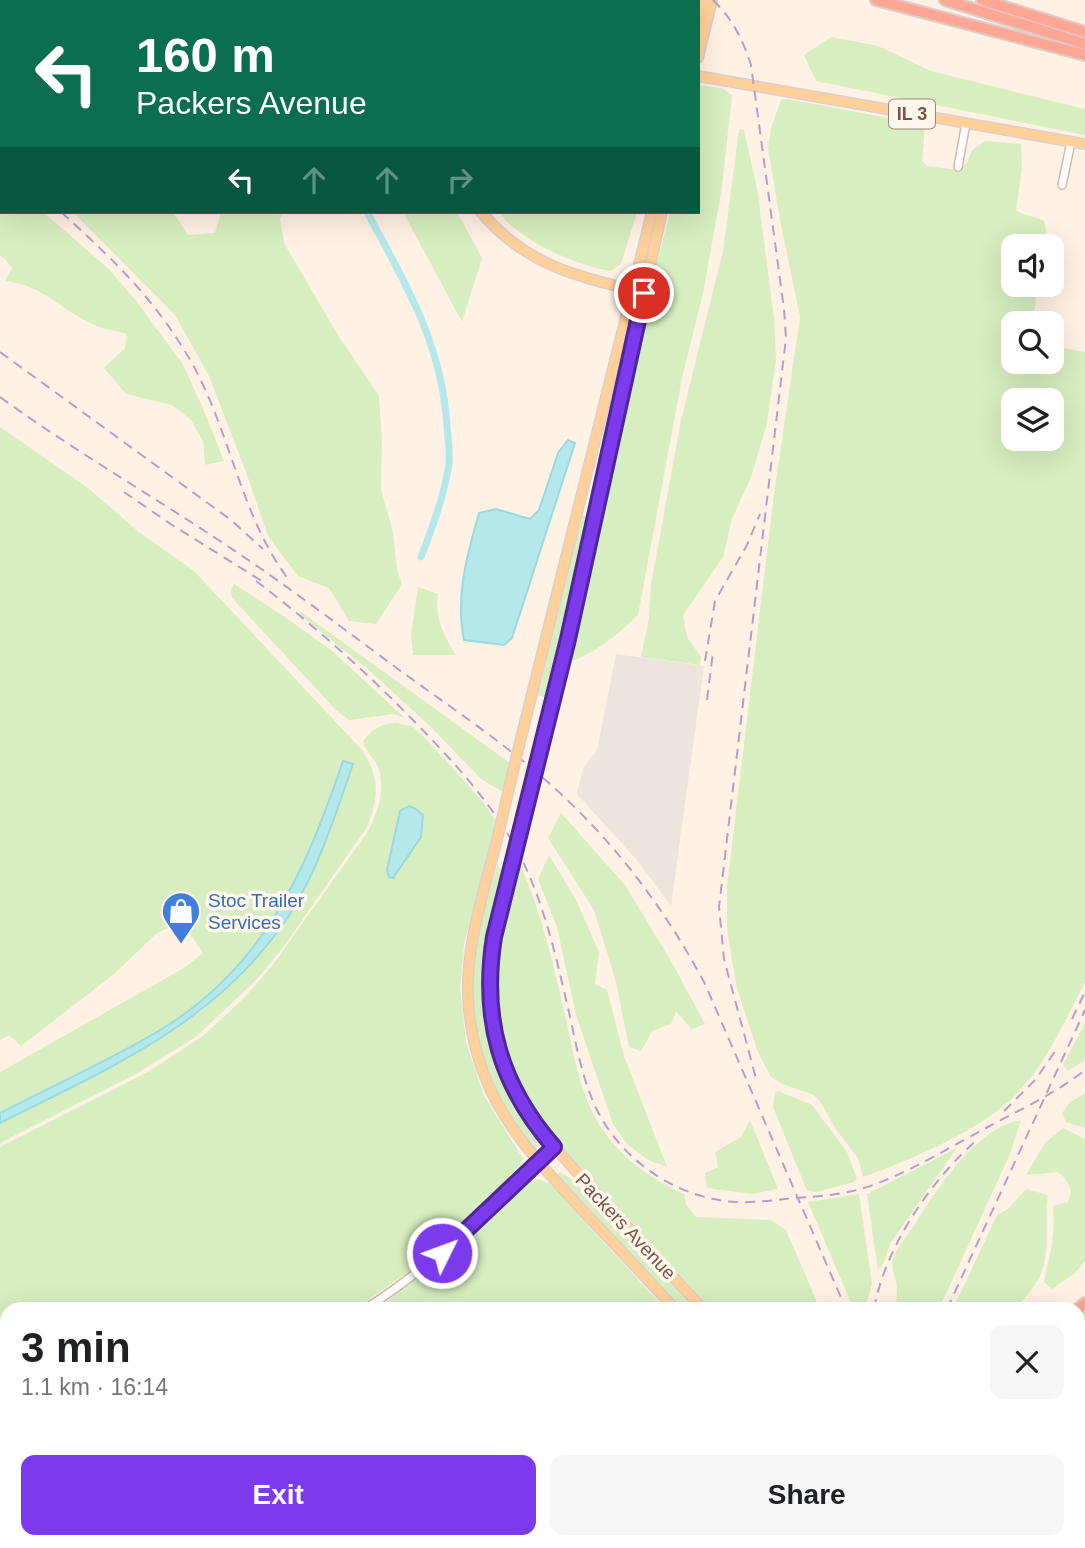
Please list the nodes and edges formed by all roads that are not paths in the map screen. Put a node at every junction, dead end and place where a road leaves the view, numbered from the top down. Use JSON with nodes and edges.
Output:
{"nodes":[{"id":1,"x":712,"y":0,"type":"edge"},
{"id":2,"x":876,"y":0,"type":"edge"},
{"id":3,"x":945,"y":0,"type":"edge"},
{"id":4,"x":982,"y":0,"type":"edge"},
{"id":5,"x":1085,"y":32,"type":"edge"},
{"id":6,"x":1085,"y":44,"type":"edge"},
{"id":7,"x":700,"y":50,"type":"edge"},
{"id":8,"x":1085,"y":55,"type":"edge"},
{"id":9,"x":700,"y":76,"type":"edge"},
{"id":10,"x":966,"y":123,"type":"junction"},
{"id":11,"x":1071,"y":142,"type":"junction"},
{"id":12,"x":1085,"y":144,"type":"edge"},
{"id":13,"x":958,"y":167,"type":"dead end"},
{"id":14,"x":1062,"y":185,"type":"dead end"},
{"id":15,"x":483,"y":214,"type":"edge"},
{"id":16,"x":652,"y":214,"type":"edge"},
{"id":17,"x":662,"y":214,"type":"edge"},
{"id":18,"x":633,"y":290,"type":"junction"},
{"id":19,"x":644,"y":293,"type":"junction"},
{"id":20,"x":554,"y":1147,"type":"junction"},
{"id":21,"x":539,"y":1162,"type":"junction"},
{"id":22,"x":376,"y":1302,"type":"edge"},
{"id":23,"x":669,"y":1302,"type":"edge"},
{"id":24,"x":697,"y":1302,"type":"edge"}],
"edges":[{"from":1,"to":7,"type":"main road"},
{"from":2,"to":8,"type":"highway"},
{"from":3,"to":6,"type":"highway"},
{"from":4,"to":5,"type":"highway"},
{"from":9,"to":10,"type":"main road","number":"IL 3"},
{"from":10,"to":11,"type":"main road","number":"IL 3"},
{"from":10,"to":13,"type":"street"},
{"from":11,"to":12,"type":"main road","number":"IL 3"},
{"from":11,"to":14,"type":"street"},
{"from":15,"to":18,"type":"main road"},
{"from":16,"to":18,"type":"main road","name":"Packers Avenue"},
{"from":17,"to":19,"type":"main road","name":"Packers Avenue"},
{"from":18,"to":19,"type":"main road"},
{"from":18,"to":21,"type":"main road","name":"Packers Avenue","bridge":true},
{"from":19,"to":20,"type":"main road","name":"Packers Avenue","bridge":true},
{"from":20,"to":21,"type":"street"},
{"from":20,"to":24,"type":"main road","name":"Packers Avenue"},
{"from":21,"to":22,"type":"street"},
{"from":21,"to":23,"type":"main road","name":"Packers Avenue"}]}
